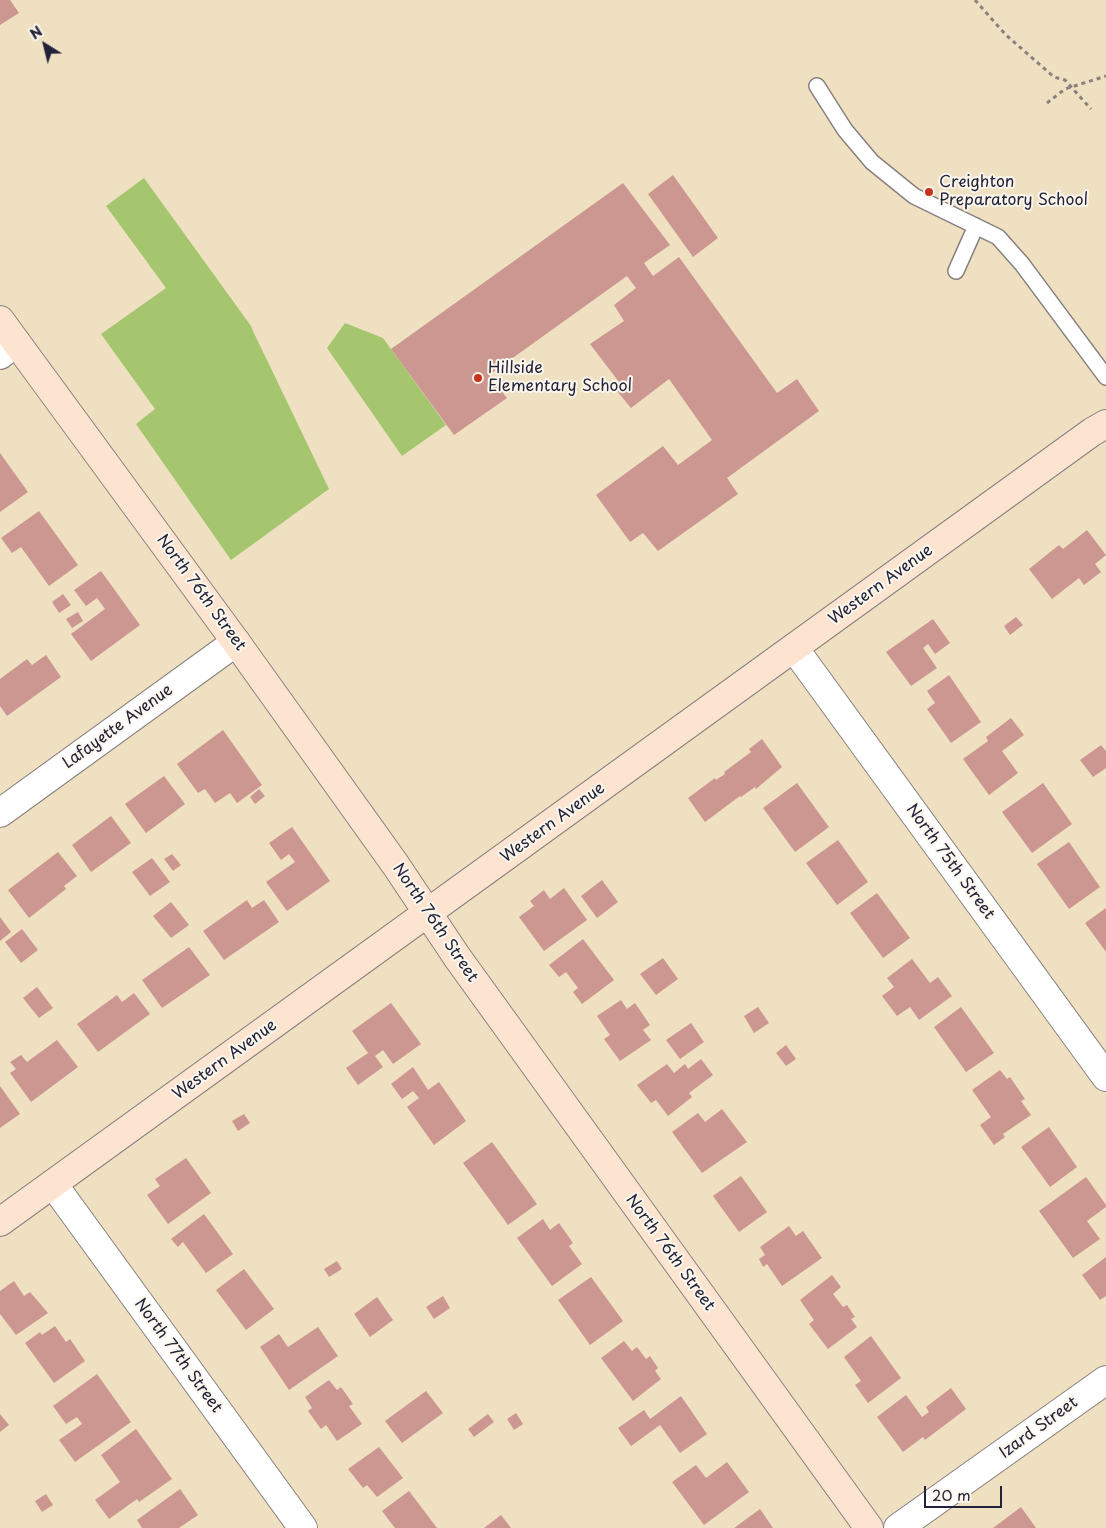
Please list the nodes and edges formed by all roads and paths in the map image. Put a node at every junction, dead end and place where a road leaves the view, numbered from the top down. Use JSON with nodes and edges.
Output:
{"nodes":[{"id":1,"x":976,"y":0,"type":"edge"},
{"id":2,"x":1106,"y":76,"type":"edge"},
{"id":3,"x":817,"y":86,"type":"dead end"},
{"id":4,"x":1072,"y":86,"type":"junction"},
{"id":5,"x":1047,"y":103,"type":"dead end"},
{"id":6,"x":1091,"y":109,"type":"dead end"},
{"id":7,"x":976,"y":226,"type":"junction"},
{"id":8,"x":956,"y":271,"type":"dead end"},
{"id":9,"x":0,"y":320,"type":"edge"},
{"id":10,"x":8,"y":349,"type":"edge"},
{"id":11,"x":1106,"y":377,"type":"edge"},
{"id":12,"x":1106,"y":424,"type":"edge"},
{"id":13,"x":236,"y":642,"type":"junction"},
{"id":14,"x":794,"y":648,"type":"junction"},
{"id":15,"x":0,"y":813,"type":"edge"},
{"id":16,"x":429,"y":912,"type":"junction"},
{"id":17,"x":1106,"y":1077,"type":"edge"},
{"id":18,"x":53,"y":1184,"type":"junction"},
{"id":19,"x":0,"y":1222,"type":"edge"},
{"id":20,"x":1106,"y":1380,"type":"edge"},
{"id":21,"x":303,"y":1528,"type":"edge"},
{"id":22,"x":868,"y":1528,"type":"edge"},
{"id":23,"x":898,"y":1528,"type":"edge"}],
"edges":[{"from":1,"to":4,"type":"path"},
{"from":2,"to":4,"type":"path"},
{"from":3,"to":7,"type":"lane"},
{"from":4,"to":5,"type":"path"},
{"from":4,"to":6,"type":"path"},
{"from":7,"to":8,"type":"lane"},
{"from":7,"to":11,"type":"lane"},
{"from":9,"to":10,"type":"street","name":"North 76th Street"},
{"from":10,"to":13,"type":"street","name":"North 76th Street"},
{"from":12,"to":14,"type":"street","name":"Western Avenue"},
{"from":13,"to":15,"type":"street","name":"Lafayette Avenue"},
{"from":13,"to":16,"type":"street","name":"North 76th Street"},
{"from":14,"to":16,"type":"street","name":"Western Avenue"},
{"from":14,"to":17,"type":"street","name":"North 75th Street"},
{"from":16,"to":18,"type":"street","name":"Western Avenue"},
{"from":16,"to":22,"type":"street","name":"North 76th Street"},
{"from":18,"to":19,"type":"street","name":"Western Avenue"},
{"from":18,"to":21,"type":"street","name":"North 77th Street"},
{"from":20,"to":23,"type":"street","name":"Izard Street"}]}
